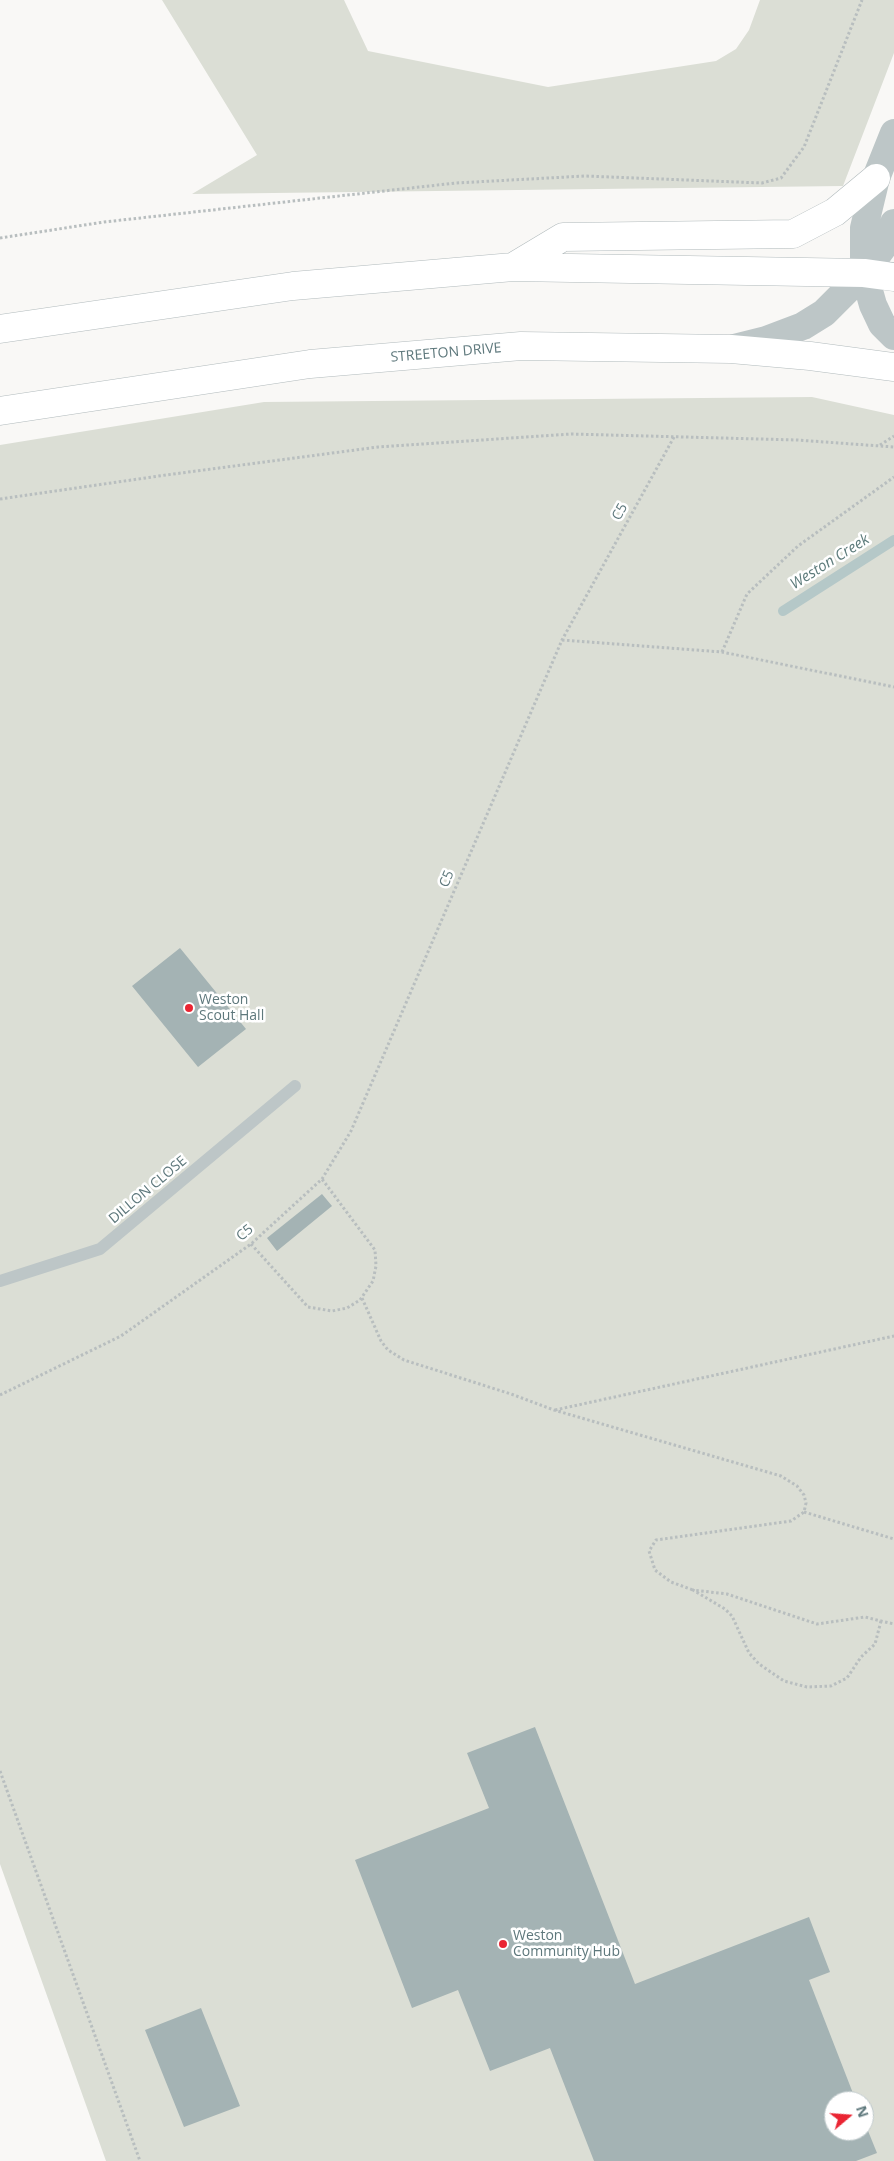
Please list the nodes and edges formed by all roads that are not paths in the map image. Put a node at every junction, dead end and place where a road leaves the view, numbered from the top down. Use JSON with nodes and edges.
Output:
{"nodes":[{"id":1,"x":894,"y":133,"type":"edge"},
{"id":2,"x":876,"y":178,"type":"junction"},
{"id":3,"x":894,"y":223,"type":"edge"},
{"id":4,"x":513,"y":267,"type":"junction"},
{"id":5,"x":864,"y":273,"type":"junction"},
{"id":6,"x":894,"y":277,"type":"edge"},
{"id":7,"x":0,"y":329,"type":"edge"},
{"id":8,"x":894,"y":336,"type":"edge"},
{"id":9,"x":731,"y":349,"type":"junction"},
{"id":10,"x":894,"y":367,"type":"edge"},
{"id":11,"x":0,"y":411,"type":"edge"},
{"id":12,"x":295,"y":1086,"type":"dead end"},
{"id":13,"x":0,"y":1281,"type":"edge"}],
"edges":[{"from":1,"to":2,"type":"street"},
{"from":2,"to":4,"type":"main road"},
{"from":2,"to":5,"type":"street"},
{"from":3,"to":5,"type":"street"},
{"from":4,"to":5,"type":"main road"},
{"from":4,"to":7,"type":"main road"},
{"from":5,"to":6,"type":"main road"},
{"from":5,"to":8,"type":"street"},
{"from":5,"to":9,"type":"street"},
{"from":9,"to":10,"type":"main road","name":"STREETON DRIVE"},
{"from":9,"to":11,"type":"main road","name":"STREETON DRIVE"},
{"from":12,"to":13,"type":"lane","name":"DILLON CLOSE"}]}
